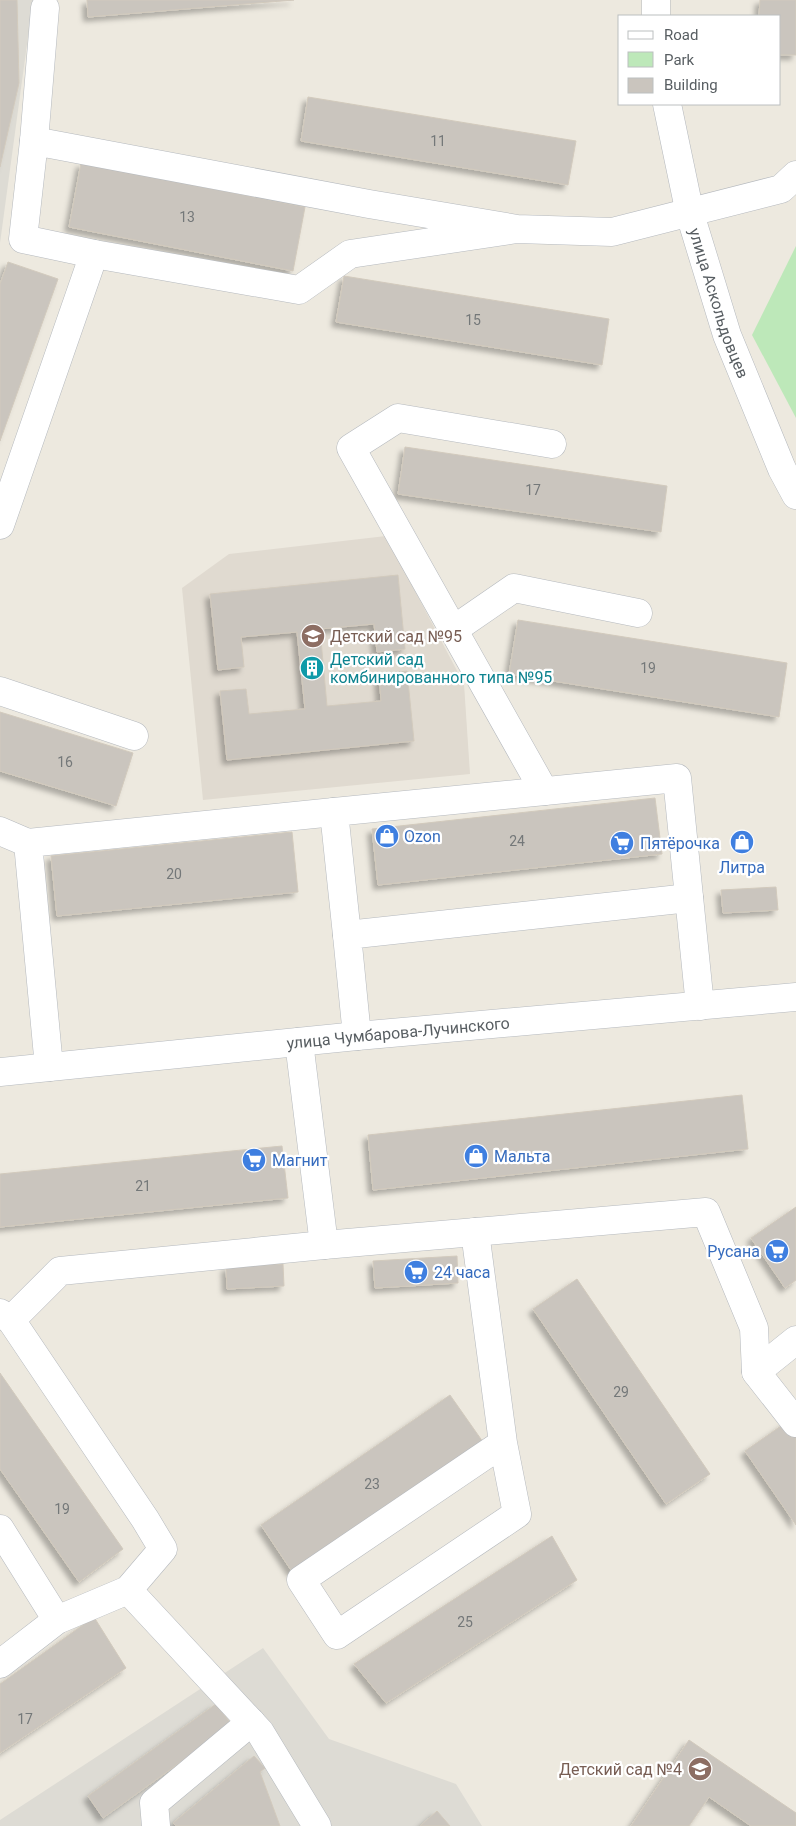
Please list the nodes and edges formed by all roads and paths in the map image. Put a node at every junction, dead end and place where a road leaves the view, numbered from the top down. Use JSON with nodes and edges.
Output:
{"nodes":[{"id":1,"x":656,"y":0,"type":"edge"},
{"id":2,"x":45,"y":8,"type":"dead end"},
{"id":3,"x":656,"y":15,"type":"edge"},
{"id":4,"x":667,"y":105,"type":"edge"},
{"id":5,"x":34,"y":141,"type":"junction"},
{"id":6,"x":796,"y":175,"type":"edge"},
{"id":7,"x":690,"y":214,"type":"junction"},
{"id":8,"x":517,"y":229,"type":"junction"},
{"id":9,"x":94,"y":254,"type":"junction"},
{"id":10,"x":552,"y":444,"type":"dead end"},
{"id":11,"x":796,"y":495,"type":"edge"},
{"id":12,"x":0,"y":525,"type":"edge"},
{"id":13,"x":638,"y":613,"type":"dead end"},
{"id":14,"x":453,"y":630,"type":"junction"},
{"id":15,"x":0,"y":691,"type":"edge"},
{"id":16,"x":134,"y":736,"type":"dead end"},
{"id":17,"x":544,"y":791,"type":"junction"},
{"id":18,"x":334,"y":812,"type":"junction"},
{"id":19,"x":0,"y":831,"type":"edge"},
{"id":20,"x":28,"y":843,"type":"junction"},
{"id":21,"x":689,"y":898,"type":"junction"},
{"id":22,"x":347,"y":935,"type":"junction"},
{"id":23,"x":796,"y":997,"type":"edge"},
{"id":24,"x":700,"y":1006,"type":"junction"},
{"id":25,"x":357,"y":1036,"type":"junction"},
{"id":26,"x":299,"y":1042,"type":"junction"},
{"id":27,"x":49,"y":1067,"type":"junction"},
{"id":28,"x":0,"y":1072,"type":"edge"},
{"id":29,"x":475,"y":1232,"type":"junction"},
{"id":30,"x":324,"y":1245,"type":"junction"},
{"id":31,"x":5,"y":1317,"type":"edge"},
{"id":32,"x":796,"y":1340,"type":"edge"},
{"id":33,"x":756,"y":1372,"type":"junction"},
{"id":34,"x":796,"y":1423,"type":"edge"},
{"id":35,"x":503,"y":1443,"type":"junction"},
{"id":36,"x":0,"y":1529,"type":"edge"},
{"id":37,"x":128,"y":1590,"type":"junction"},
{"id":38,"x":57,"y":1620,"type":"junction"},
{"id":39,"x":0,"y":1664,"type":"edge"},
{"id":40,"x":251,"y":1722,"type":"junction"},
{"id":41,"x":156,"y":1826,"type":"edge"},
{"id":42,"x":317,"y":1826,"type":"edge"}],
"edges":[{"from":1,"to":3,"type":"street"},
{"from":2,"to":5,"type":"street"},
{"from":4,"to":7,"type":"street","name":"улица Аскольдовцев"},
{"from":5,"to":8,"type":"street"},
{"from":5,"to":9,"type":"street"},
{"from":6,"to":7,"type":"street"},
{"from":7,"to":8,"type":"street"},
{"from":7,"to":11,"type":"street","name":"улица Аскольдовцев"},
{"from":8,"to":9,"type":"street"},
{"from":9,"to":12,"type":"street"},
{"from":10,"to":14,"type":"street"},
{"from":13,"to":14,"type":"street"},
{"from":14,"to":17,"type":"street"},
{"from":15,"to":16,"type":"street"},
{"from":17,"to":18,"type":"street"},
{"from":17,"to":21,"type":"street"},
{"from":18,"to":20,"type":"street"},
{"from":18,"to":22,"type":"street"},
{"from":19,"to":20,"type":"street"},
{"from":20,"to":27,"type":"street"},
{"from":21,"to":22,"type":"street"},
{"from":21,"to":24,"type":"street"},
{"from":22,"to":25,"type":"street"},
{"from":23,"to":24,"type":"street","name":"улица Чумбарова-Лучинского"},
{"from":24,"to":25,"type":"street","name":"улица Чумбарова-Лучинского"},
{"from":25,"to":26,"type":"street","name":"улица Чумбарова-Лучинского"},
{"from":26,"to":27,"type":"street","name":"улица Чумбарова-Лучинского"},
{"from":26,"to":30,"type":"street"},
{"from":27,"to":28,"type":"street","name":"улица Чумбарова-Лучинского"},
{"from":29,"to":30,"type":"street"},
{"from":29,"to":33,"type":"street"},
{"from":29,"to":35,"type":"street"},
{"from":30,"to":31,"type":"street"},
{"from":31,"to":37,"type":"street"},
{"from":32,"to":33,"type":"street"},
{"from":33,"to":34,"type":"street"},
{"from":35,"to":35,"type":"street"},
{"from":36,"to":38,"type":"street"},
{"from":37,"to":38,"type":"street"},
{"from":37,"to":40,"type":"street"},
{"from":38,"to":39,"type":"street"},
{"from":40,"to":41,"type":"street"},
{"from":40,"to":42,"type":"street"}]}
